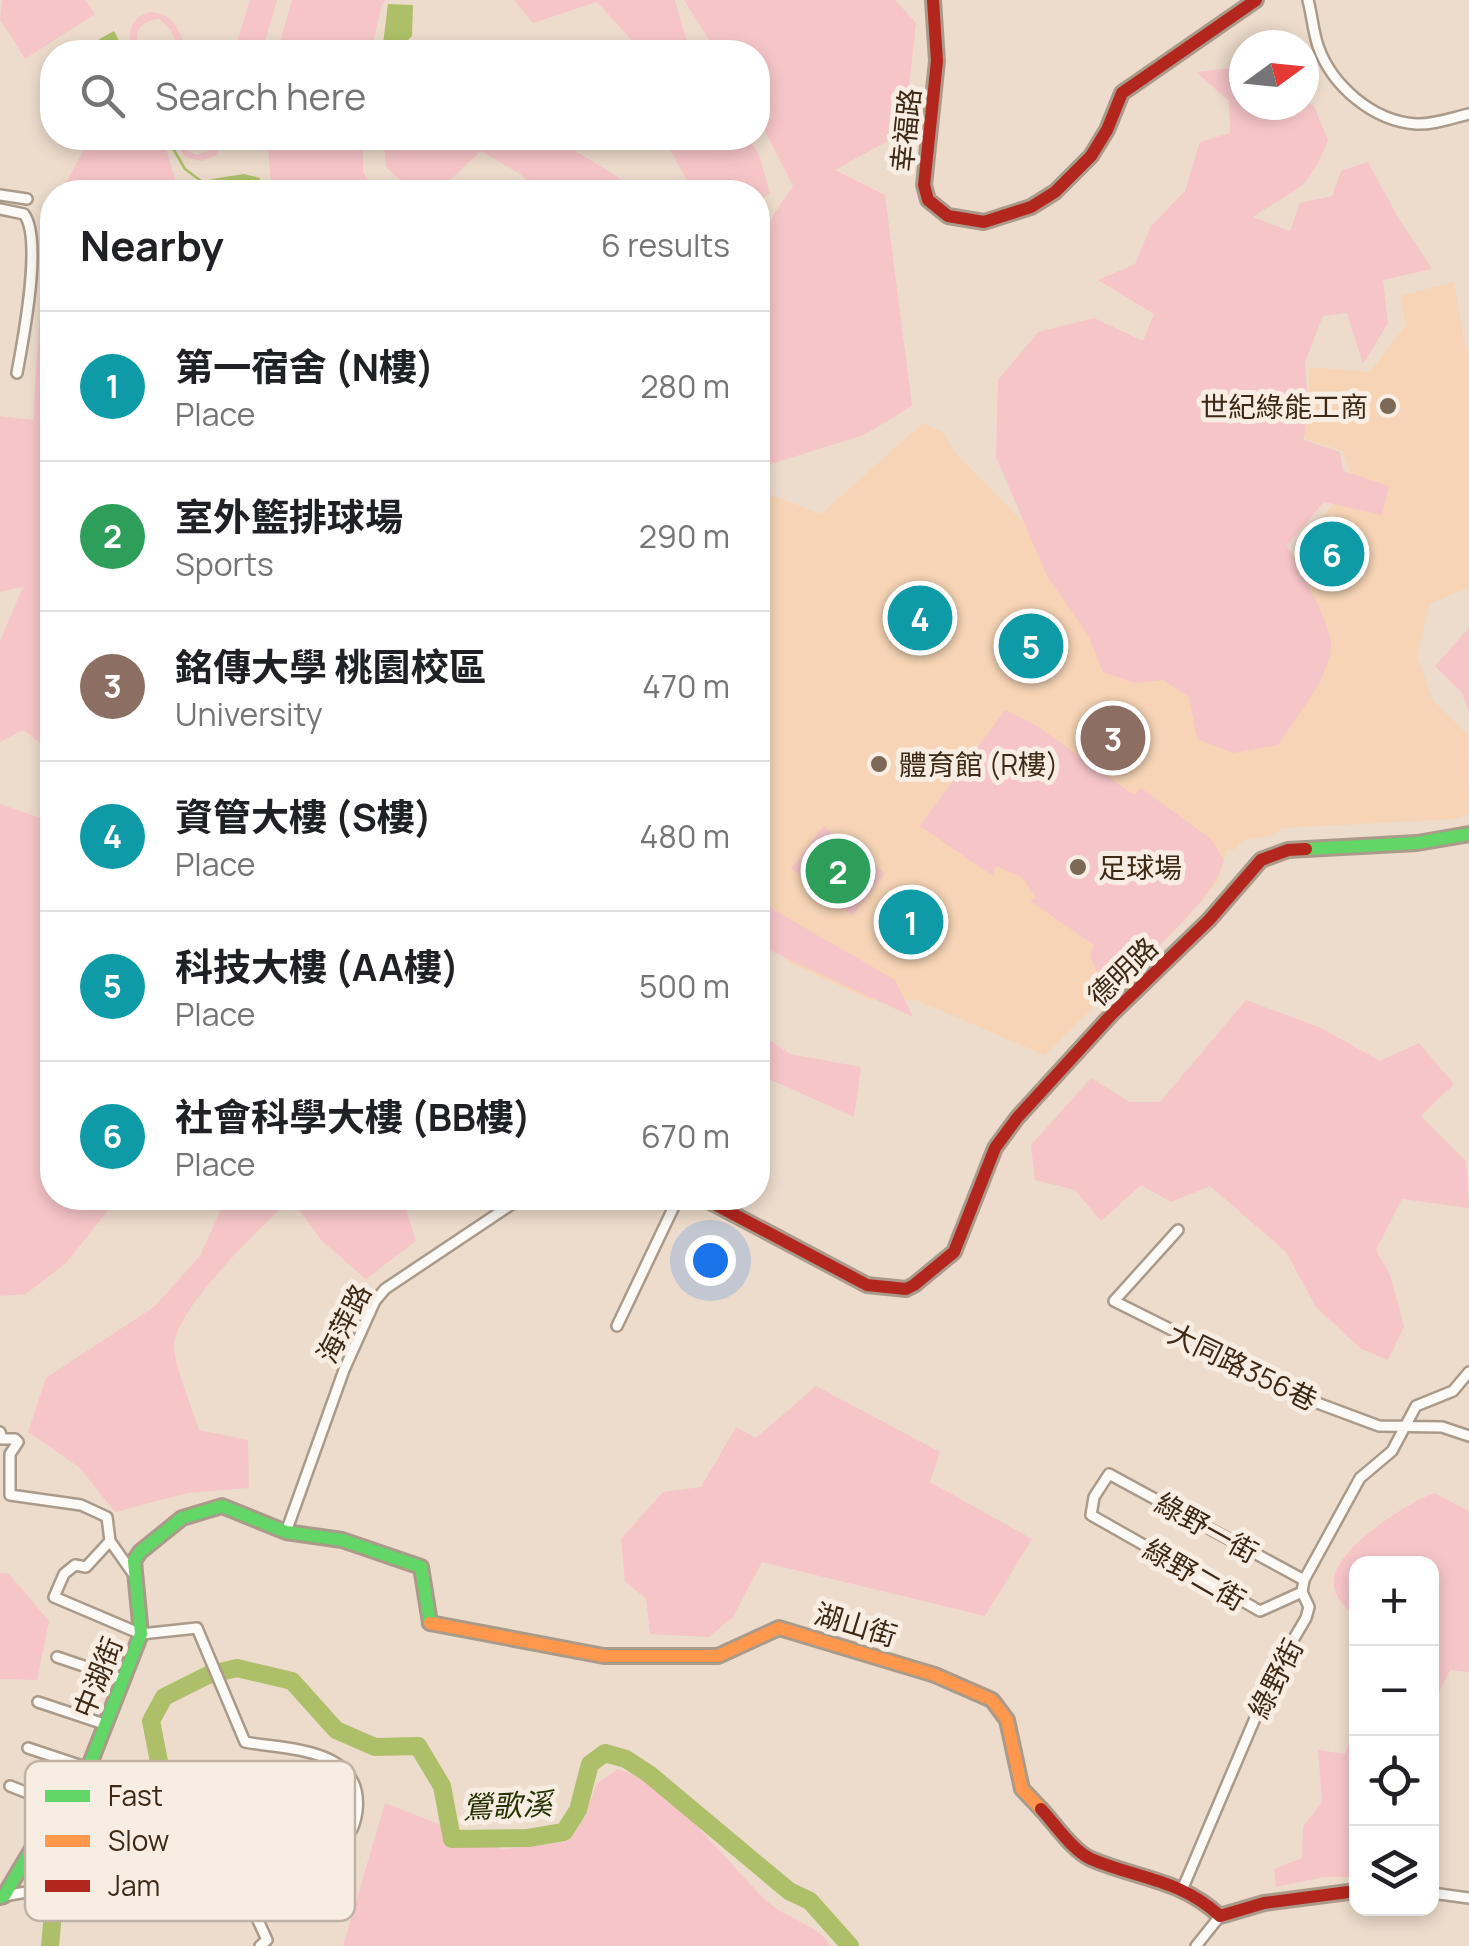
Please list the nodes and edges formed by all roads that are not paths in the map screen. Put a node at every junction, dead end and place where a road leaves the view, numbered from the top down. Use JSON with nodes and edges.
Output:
{"nodes":[{"id":1,"x":933,"y":0,"type":"edge"},
{"id":2,"x":1256,"y":0,"type":"edge"},
{"id":3,"x":1308,"y":0,"type":"edge"},
{"id":4,"x":1469,"y":114,"type":"edge"},
{"id":5,"x":0,"y":196,"type":"edge"},
{"id":6,"x":27,"y":200,"type":"dead end"},
{"id":7,"x":0,"y":209,"type":"edge"},
{"id":8,"x":17,"y":373,"type":"dead end"},
{"id":9,"x":1469,"y":834,"type":"edge"},
{"id":10,"x":502,"y":1210,"type":"edge"},
{"id":11,"x":672,"y":1210,"type":"edge"},
{"id":12,"x":726,"y":1210,"type":"edge"},
{"id":13,"x":1178,"y":1230,"type":"dead end"},
{"id":14,"x":617,"y":1326,"type":"dead end"},
{"id":15,"x":1469,"y":1372,"type":"edge"},
{"id":16,"x":1406,"y":1429,"type":"junction"},
{"id":17,"x":0,"y":1432,"type":"edge"},
{"id":18,"x":1469,"y":1436,"type":"edge"},
{"id":19,"x":1091,"y":1516,"type":"joint"},
{"id":20,"x":286,"y":1532,"type":"junction"},
{"id":21,"x":110,"y":1541,"type":"junction"},
{"id":22,"x":135,"y":1577,"type":"junction"},
{"id":23,"x":1304,"y":1580,"type":"junction"},
{"id":24,"x":1302,"y":1592,"type":"junction"},
{"id":25,"x":141,"y":1634,"type":"junction"},
{"id":26,"x":57,"y":1657,"type":"dead end"},
{"id":27,"x":122,"y":1678,"type":"junction"},
{"id":28,"x":38,"y":1702,"type":"dead end"},
{"id":29,"x":104,"y":1724,"type":"junction"},
{"id":30,"x":28,"y":1748,"type":"dead end"},
{"id":31,"x":67,"y":1761,"type":"edge"},
{"id":32,"x":91,"y":1761,"type":"edge"},
{"id":33,"x":328,"y":1761,"type":"edge"},
{"id":34,"x":10,"y":1786,"type":"dead end"},
{"id":35,"x":355,"y":1786,"type":"edge"},
{"id":36,"x":25,"y":1792,"type":"edge"},
{"id":37,"x":355,"y":1818,"type":"edge"},
{"id":38,"x":25,"y":1861,"type":"edge"},
{"id":39,"x":1182,"y":1890,"type":"junction"},
{"id":40,"x":1349,"y":1893,"type":"edge"},
{"id":41,"x":1439,"y":1893,"type":"edge"},
{"id":42,"x":2,"y":1896,"type":"edge"},
{"id":43,"x":1469,"y":1898,"type":"edge"},
{"id":44,"x":1220,"y":1916,"type":"junction"},
{"id":45,"x":258,"y":1921,"type":"edge"},
{"id":46,"x":260,"y":1946,"type":"edge"},
{"id":47,"x":1196,"y":1946,"type":"edge"}],
"edges":[{"from":1,"to":2,"type":"street","name":"幸福路"},
{"from":3,"to":4,"type":"street"},
{"from":5,"to":6,"type":"street"},
{"from":7,"to":8,"type":"street"},
{"from":9,"to":12,"type":"street","name":"德明路"},
{"from":10,"to":20,"type":"street","name":"海萍路"},
{"from":11,"to":14,"type":"street"},
{"from":13,"to":16,"type":"street","name":"大同路356巷"},
{"from":15,"to":16,"type":"street","name":"綠野街"},
{"from":16,"to":18,"type":"street","name":"大同路356巷"},
{"from":16,"to":23,"type":"street","name":"綠野街"},
{"from":17,"to":21,"type":"street"},
{"from":19,"to":23,"type":"street","name":"綠野一街"},
{"from":19,"to":24,"type":"street","name":"綠野二街"},
{"from":20,"to":22,"type":"street"},
{"from":20,"to":39,"type":"street","name":"湖山街"},
{"from":21,"to":22,"type":"street"},
{"from":21,"to":25,"type":"street"},
{"from":22,"to":25,"type":"street","name":"中湖街"},
{"from":23,"to":24,"type":"street","name":"綠野街"},
{"from":24,"to":39,"type":"street","name":"綠野街"},
{"from":25,"to":27,"type":"street","name":"中湖街"},
{"from":25,"to":33,"type":"street"},
{"from":26,"to":27,"type":"street"},
{"from":27,"to":29,"type":"street","name":"中湖街"},
{"from":28,"to":29,"type":"street"},
{"from":29,"to":32,"type":"street","name":"中湖街"},
{"from":30,"to":31,"type":"street"},
{"from":34,"to":36,"type":"street"},
{"from":35,"to":37,"type":"street"},
{"from":38,"to":42,"type":"street","name":"中湖街"},
{"from":39,"to":44,"type":"street","name":"湖山街"},
{"from":40,"to":44,"type":"street"},
{"from":41,"to":43,"type":"street"},
{"from":44,"to":47,"type":"street"},
{"from":45,"to":46,"type":"street"}]}
